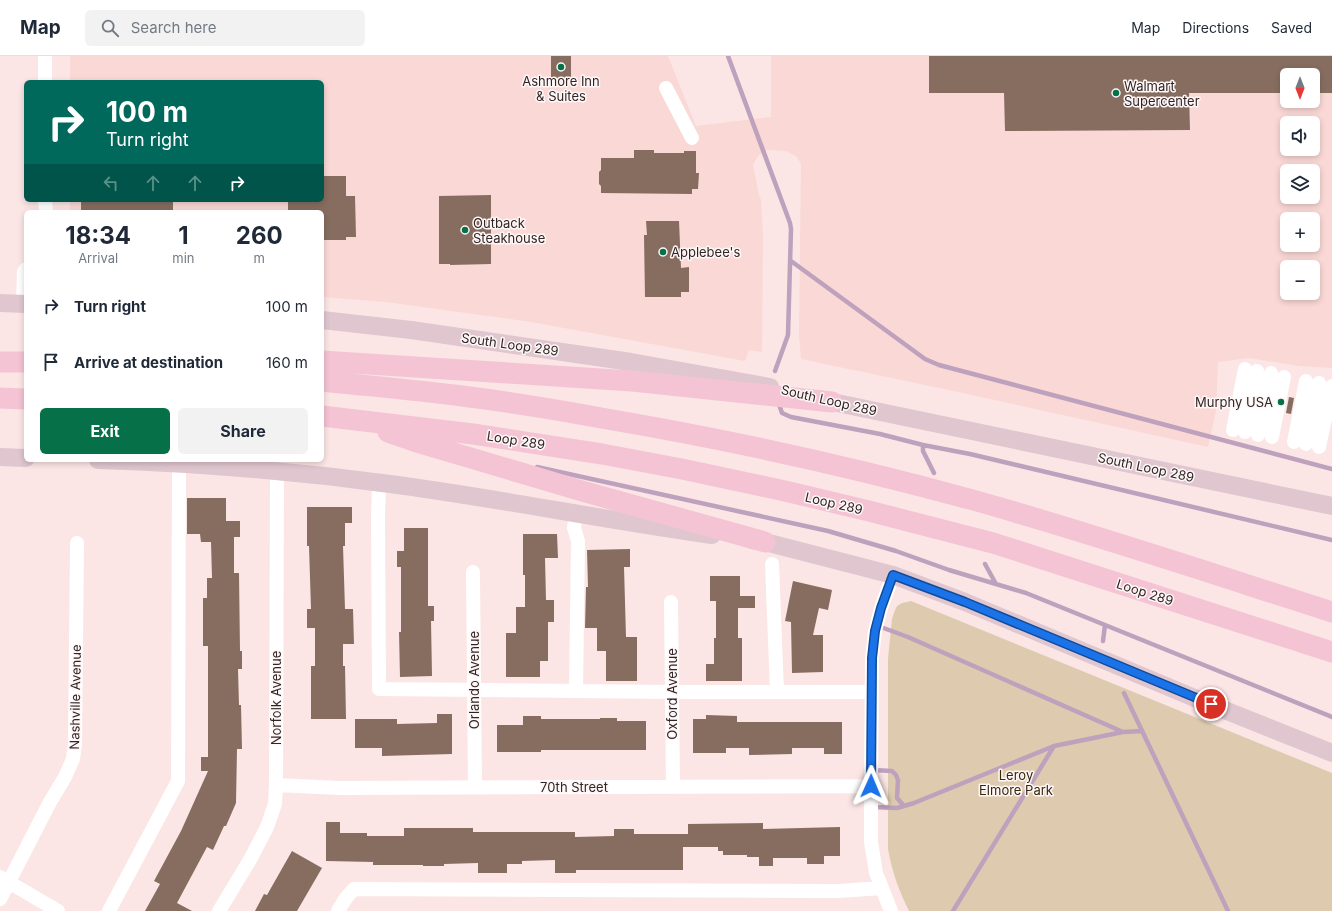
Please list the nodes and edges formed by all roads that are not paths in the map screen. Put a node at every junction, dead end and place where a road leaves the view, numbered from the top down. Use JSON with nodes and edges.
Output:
{"nodes":[{"id":1,"x":45,"y":56,"type":"edge"},
{"id":2,"x":45,"y":80,"type":"edge"},
{"id":3,"x":666,"y":88,"type":"dead end"},
{"id":4,"x":692,"y":138,"type":"dead end"},
{"id":5,"x":24,"y":272,"type":"edge"},
{"id":6,"x":0,"y":303,"type":"edge"},
{"id":7,"x":24,"y":304,"type":"edge"},
{"id":8,"x":324,"y":320,"type":"edge"},
{"id":9,"x":324,"y":361,"type":"edge"},
{"id":10,"x":0,"y":362,"type":"edge"},
{"id":11,"x":24,"y":362,"type":"edge"},
{"id":12,"x":324,"y":381,"type":"edge"},
{"id":13,"x":1319,"y":383,"type":"edge"},
{"id":14,"x":0,"y":398,"type":"edge"},
{"id":15,"x":24,"y":399,"type":"edge"},
{"id":16,"x":832,"y":402,"type":"junction"},
{"id":17,"x":324,"y":416,"type":"edge"},
{"id":18,"x":352,"y":419,"type":"junction"},
{"id":19,"x":1252,"y":434,"type":"joint"},
{"id":20,"x":0,"y":457,"type":"edge"},
{"id":21,"x":24,"y":458,"type":"edge"},
{"id":22,"x":138,"y":462,"type":"edge"},
{"id":23,"x":179,"y":464,"type":"junction"},
{"id":24,"x":277,"y":471,"type":"junction"},
{"id":25,"x":379,"y":483,"type":"junction"},
{"id":26,"x":1332,"y":506,"type":"edge"},
{"id":27,"x":576,"y":514,"type":"junction"},
{"id":28,"x":765,"y":542,"type":"junction"},
{"id":29,"x":77,"y":543,"type":"dead end"},
{"id":30,"x":772,"y":564,"type":"dead end"},
{"id":31,"x":473,"y":572,"type":"dead end"},
{"id":32,"x":893,"y":575,"type":"junction"},
{"id":33,"x":671,"y":602,"type":"dead end"},
{"id":34,"x":1332,"y":612,"type":"edge"},
{"id":35,"x":1332,"y":652,"type":"edge"},
{"id":36,"x":473,"y":690,"type":"junction"},
{"id":37,"x":576,"y":691,"type":"junction"},
{"id":38,"x":672,"y":692,"type":"junction"},
{"id":39,"x":777,"y":692,"type":"junction"},
{"id":40,"x":872,"y":692,"type":"junction"},
{"id":41,"x":1332,"y":753,"type":"edge"},
{"id":42,"x":276,"y":785,"type":"junction"},
{"id":43,"x":871,"y":786,"type":"junction"},
{"id":44,"x":475,"y":787,"type":"junction"},
{"id":45,"x":672,"y":787,"type":"junction"},
{"id":46,"x":4,"y":880,"type":"edge"},
{"id":47,"x":882,"y":888,"type":"junction"},
{"id":48,"x":0,"y":899,"type":"edge"},
{"id":49,"x":58,"y":911,"type":"edge"},
{"id":50,"x":109,"y":911,"type":"edge"},
{"id":51,"x":219,"y":911,"type":"edge"},
{"id":52,"x":338,"y":911,"type":"edge"},
{"id":53,"x":891,"y":911,"type":"edge"}],
"edges":[{"from":1,"to":2,"type":"street"},
{"from":3,"to":4,"type":"street"},
{"from":5,"to":7,"type":"street"},
{"from":6,"to":7,"type":"main road"},
{"from":8,"to":16,"type":"main road","name":"South Loop 289"},
{"from":9,"to":16,"type":"highway"},
{"from":10,"to":11,"type":"highway"},
{"from":12,"to":34,"type":"highway"},
{"from":13,"to":13,"type":"street"},
{"from":14,"to":15,"type":"highway"},
{"from":16,"to":26,"type":"main road","name":"South Loop 289"},
{"from":17,"to":18,"type":"highway","name":"Loop 289"},
{"from":18,"to":28,"type":"highway"},
{"from":18,"to":35,"type":"highway","name":"Loop 289"},
{"from":19,"to":19,"type":"street"},
{"from":20,"to":21,"type":"main road"},
{"from":22,"to":23,"type":"main road"},
{"from":23,"to":24,"type":"main road"},
{"from":23,"to":50,"type":"street"},
{"from":24,"to":25,"type":"main road"},
{"from":24,"to":42,"type":"street","name":"Norfolk Avenue"},
{"from":25,"to":27,"type":"main road"},
{"from":25,"to":36,"type":"street"},
{"from":27,"to":28,"type":"main road"},
{"from":27,"to":37,"type":"street"},
{"from":28,"to":32,"type":"main road"},
{"from":29,"to":46,"type":"street","name":"Nashville Avenue"},
{"from":30,"to":39,"type":"street"},
{"from":31,"to":36,"type":"street","name":"Orlando Avenue"},
{"from":32,"to":40,"type":"street"},
{"from":32,"to":41,"type":"main road"},
{"from":33,"to":38,"type":"street","name":"Oxford Avenue"},
{"from":36,"to":37,"type":"street"},
{"from":36,"to":44,"type":"street","name":"Orlando Avenue"},
{"from":37,"to":38,"type":"street"},
{"from":38,"to":39,"type":"street"},
{"from":38,"to":45,"type":"street","name":"Oxford Avenue"},
{"from":39,"to":40,"type":"street"},
{"from":40,"to":43,"type":"street"},
{"from":42,"to":44,"type":"street","name":"70th Street"},
{"from":42,"to":51,"type":"street","name":"Norfolk Avenue"},
{"from":43,"to":45,"type":"street","name":"70th Street"},
{"from":43,"to":47,"type":"street"},
{"from":44,"to":45,"type":"street","name":"70th Street"},
{"from":46,"to":48,"type":"street","name":"Nashville Avenue"},
{"from":46,"to":49,"type":"street"},
{"from":47,"to":52,"type":"street"},
{"from":47,"to":53,"type":"street"}]}
